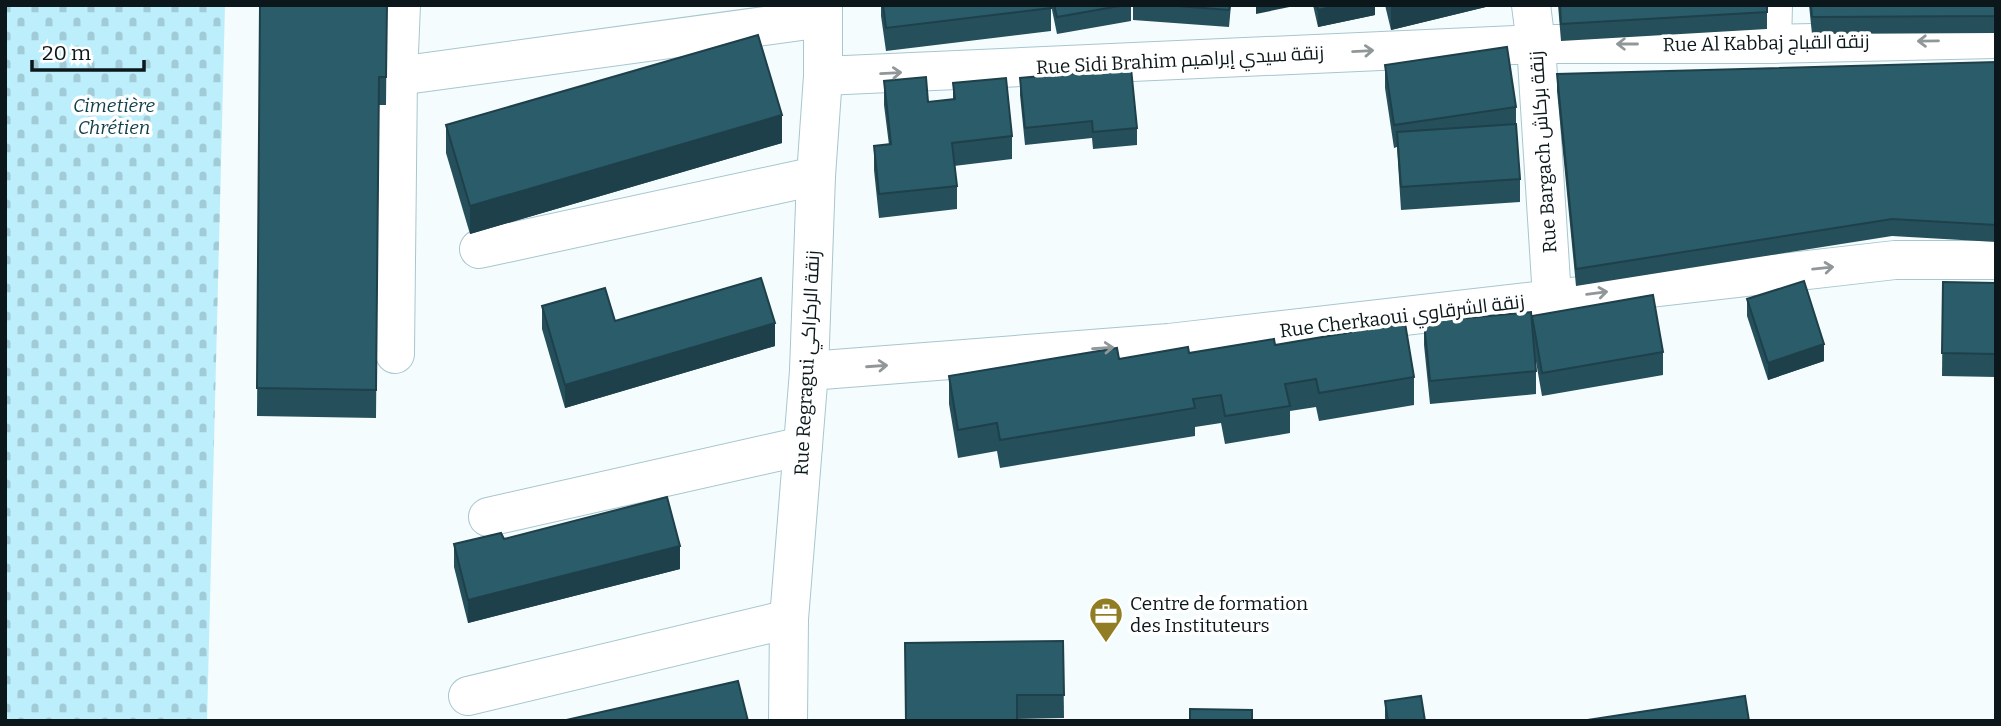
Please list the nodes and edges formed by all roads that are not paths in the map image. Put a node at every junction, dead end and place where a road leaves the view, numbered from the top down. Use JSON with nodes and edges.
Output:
{"nodes":[{"id":1,"x":401,"y":5,"type":"edge"},
{"id":2,"x":1531,"y":5,"type":"edge"},
{"id":3,"x":1773,"y":5,"type":"edge"},
{"id":4,"x":823,"y":12,"type":"edge"},
{"id":5,"x":1996,"y":39,"type":"edge"},
{"id":6,"x":1536,"y":44,"type":"junction"},
{"id":7,"x":1772,"y":44,"type":"junction"},
{"id":8,"x":398,"y":76,"type":"junction"},
{"id":9,"x":823,"y":76,"type":"junction"},
{"id":10,"x":816,"y":176,"type":"junction"},
{"id":11,"x":479,"y":249,"type":"dead end"},
{"id":12,"x":1996,"y":260,"type":"edge"},
{"id":13,"x":1552,"y":298,"type":"junction"},
{"id":14,"x":395,"y":354,"type":"dead end"},
{"id":15,"x":809,"y":371,"type":"junction"},
{"id":16,"x":803,"y":446,"type":"junction"},
{"id":17,"x":488,"y":517,"type":"dead end"},
{"id":18,"x":789,"y":619,"type":"junction"},
{"id":19,"x":468,"y":696,"type":"dead end"},
{"id":20,"x":788,"y":721,"type":"edge"}],
"edges":[{"from":1,"to":8,"type":"street"},
{"from":2,"to":6,"type":"street","name":"Rue Bargach زنقة بركاش"},
{"from":3,"to":7,"type":"street"},
{"from":4,"to":8,"type":"street"},
{"from":4,"to":9,"type":"street","name":"Rue Regragui زنقة الركراكي"},
{"from":5,"to":7,"type":"street","name":"Rue Al Kabbaj زنقة القباج","one_way":true},
{"from":7,"to":6,"type":"street","name":"Rue Al Kabbaj زنقة القباج","one_way":true},
{"from":9,"to":6,"type":"street","name":"Rue Sidi Brahim زنقة سيدي إبراهيم","one_way":true},
{"from":6,"to":13,"type":"street","name":"Rue Bargach زنقة بركاش"},
{"from":8,"to":14,"type":"street"},
{"from":9,"to":10,"type":"street","name":"Rue Regragui زنقة الركراكي"},
{"from":10,"to":11,"type":"street"},
{"from":10,"to":15,"type":"street","name":"Rue Regragui زنقة الركراكي"},
{"from":13,"to":12,"type":"street","name":"Rue Cherkaoui زنقة الشرقاوي","one_way":true},
{"from":15,"to":13,"type":"street","name":"Rue Cherkaoui زنقة الشرقاوي","one_way":true},
{"from":15,"to":16,"type":"street","name":"Rue Regragui زنقة الركراكي"},
{"from":16,"to":17,"type":"street"},
{"from":16,"to":18,"type":"street","name":"Rue Regragui زنقة الركراكي"},
{"from":18,"to":19,"type":"street"},
{"from":18,"to":20,"type":"street","name":"Rue Regragui زنقة الركراكي"}]}
